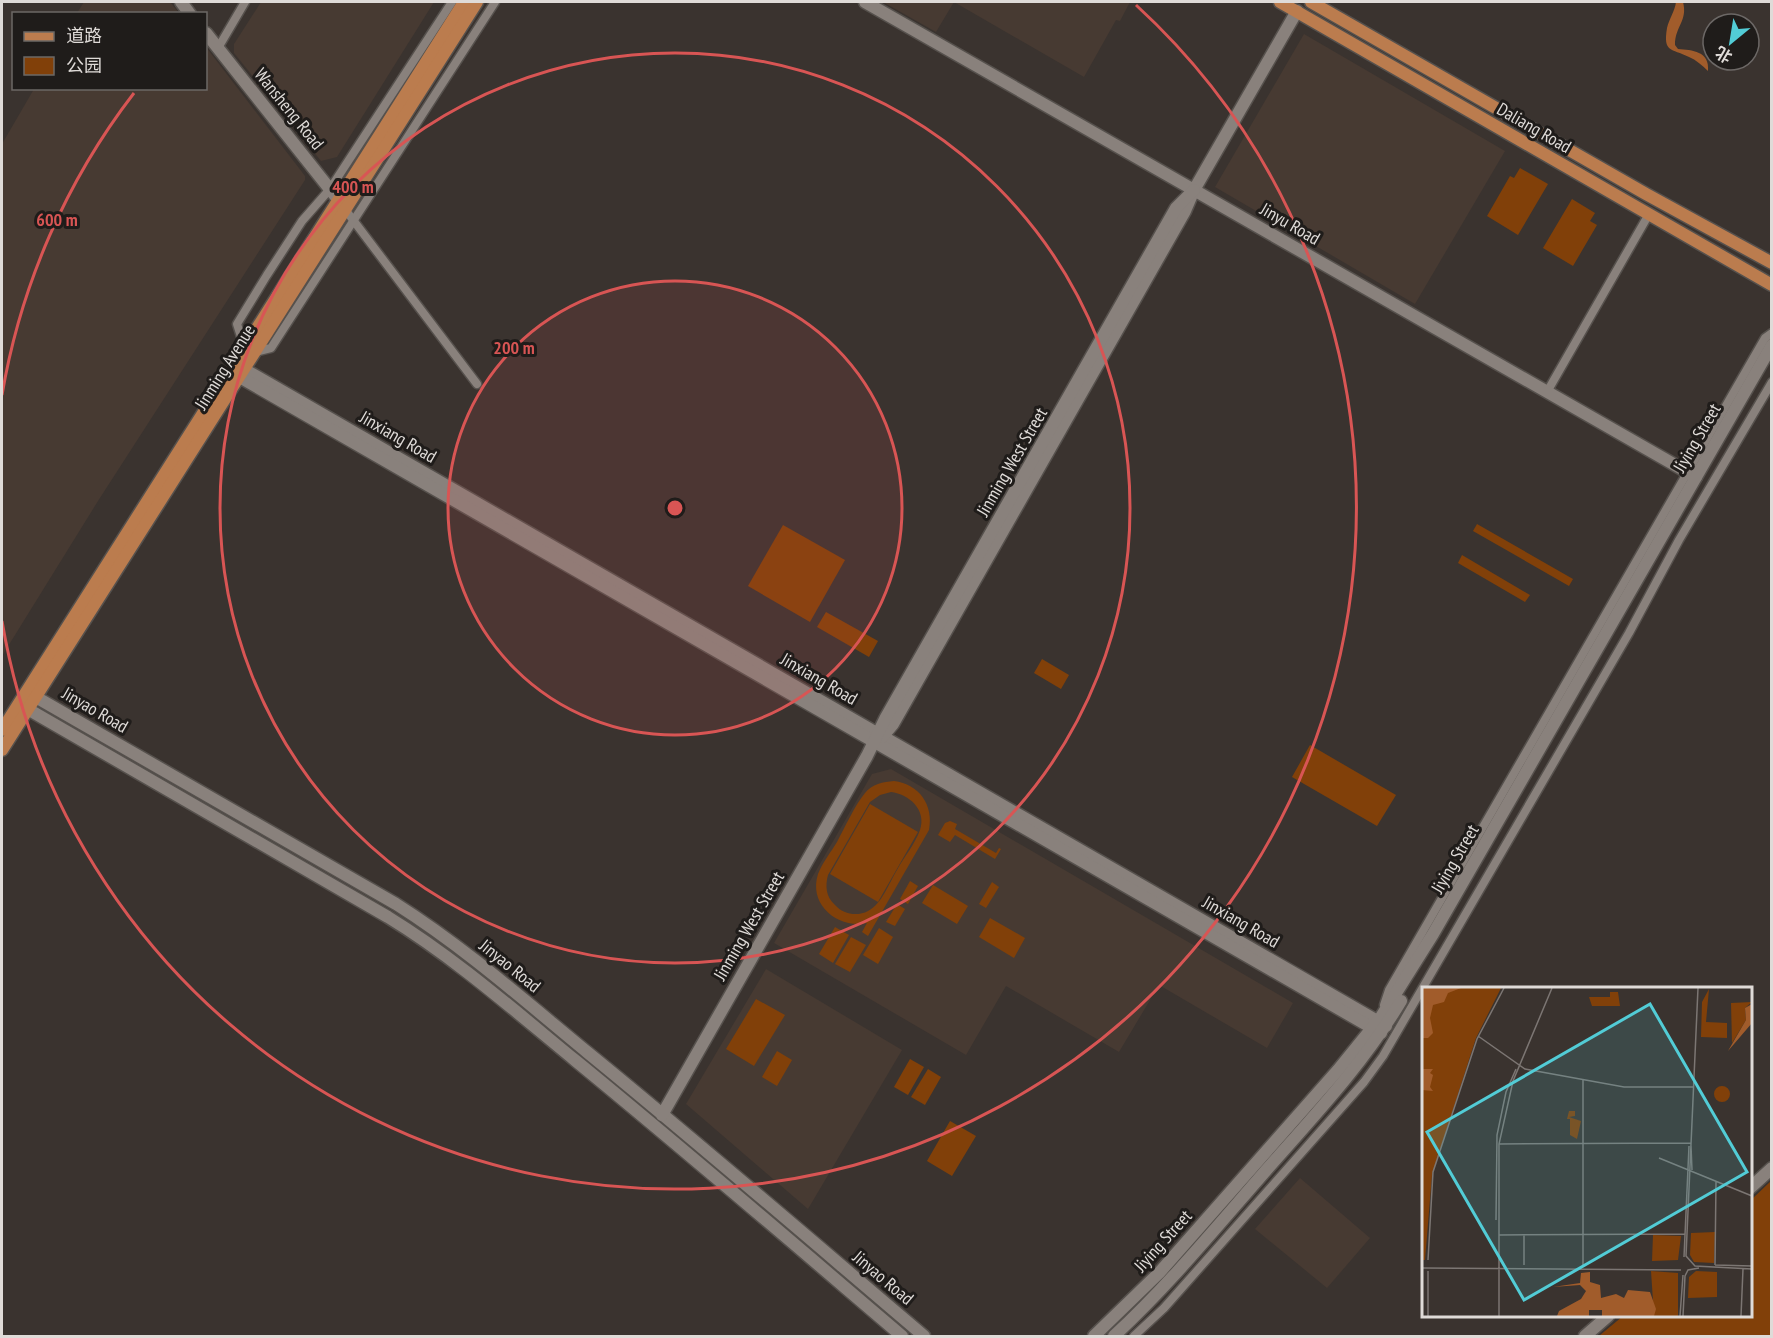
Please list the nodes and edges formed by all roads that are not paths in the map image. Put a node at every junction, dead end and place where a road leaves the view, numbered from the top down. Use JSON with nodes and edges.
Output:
{"nodes":[{"id":1,"x":245,"y":2,"type":"edge"},
{"id":2,"x":452,"y":2,"type":"edge"},
{"id":3,"x":464,"y":2,"type":"edge"},
{"id":4,"x":477,"y":2,"type":"edge"},
{"id":5,"x":495,"y":2,"type":"edge"},
{"id":6,"x":866,"y":2,"type":"edge"},
{"id":7,"x":1280,"y":2,"type":"edge"},
{"id":8,"x":1311,"y":2,"type":"edge"},
{"id":9,"x":1297,"y":11,"type":"junction"},
{"id":10,"x":207,"y":34,"type":"edge"},
{"id":11,"x":218,"y":48,"type":"junction"},
{"id":12,"x":330,"y":189,"type":"junction"},
{"id":13,"x":1194,"y":190,"type":"junction"},
{"id":14,"x":341,"y":204,"type":"junction"},
{"id":15,"x":1649,"y":214,"type":"junction"},
{"id":16,"x":354,"y":221,"type":"junction"},
{"id":17,"x":1772,"y":263,"type":"edge"},
{"id":18,"x":1772,"y":285,"type":"edge"},
{"id":19,"x":1772,"y":333,"type":"edge"},
{"id":20,"x":1772,"y":345,"type":"edge"},
{"id":21,"x":250,"y":351,"type":"junction"},
{"id":22,"x":1772,"y":360,"type":"edge"},
{"id":23,"x":237,"y":371,"type":"junction"},
{"id":24,"x":1772,"y":382,"type":"edge"},
{"id":25,"x":477,"y":384,"type":"dead end"},
{"id":26,"x":1547,"y":392,"type":"junction"},
{"id":27,"x":1691,"y":475,"type":"junction"},
{"id":28,"x":31,"y":694,"type":"junction"},
{"id":29,"x":23,"y":706,"type":"junction"},
{"id":30,"x":2,"y":730,"type":"edge"},
{"id":31,"x":878,"y":739,"type":"junction"},
{"id":32,"x":2,"y":750,"type":"edge"},
{"id":33,"x":1423,"y":987,"type":"edge"},
{"id":34,"x":1422,"y":989,"type":"edge"},
{"id":35,"x":1379,"y":1027,"type":"junction"},
{"id":36,"x":662,"y":1114,"type":"junction"},
{"id":37,"x":1772,"y":1168,"type":"edge"},
{"id":38,"x":1752,"y":1186,"type":"edge"},
{"id":39,"x":1607,"y":1317,"type":"edge"},
{"id":40,"x":902,"y":1336,"type":"edge"},
{"id":41,"x":924,"y":1336,"type":"edge"},
{"id":42,"x":1094,"y":1336,"type":"edge"},
{"id":43,"x":1113,"y":1336,"type":"edge"},
{"id":44,"x":1134,"y":1336,"type":"edge"},
{"id":45,"x":1585,"y":1336,"type":"edge"}],
"edges":[{"from":1,"to":11,"type":"street"},
{"from":2,"to":12,"type":"street"},
{"from":3,"to":14,"type":"main road","name":"Jinming Avenue"},
{"from":4,"to":14,"type":"main road","name":"Jinming Avenue"},
{"from":5,"to":16,"type":"street"},
{"from":6,"to":13,"type":"street","name":"Jinyu Road"},
{"from":7,"to":9,"type":"main road","name":"Daliang Road"},
{"from":8,"to":17,"type":"main road","name":"Daliang Road"},
{"from":9,"to":13,"type":"street","name":"Jinming West Street"},
{"from":9,"to":15,"type":"main road","name":"Daliang Road"},
{"from":10,"to":11,"type":"street","name":"Wansheng Road"},
{"from":11,"to":12,"type":"street","name":"Wansheng Road"},
{"from":12,"to":14,"type":"street","name":"Wansheng Road"},
{"from":12,"to":21,"type":"street"},
{"from":13,"to":26,"type":"street","name":"Jinyu Road"},
{"from":13,"to":31,"type":"street","name":"Jinming West Street"},
{"from":14,"to":16,"type":"street"},
{"from":14,"to":21,"type":"main road","name":"Jinming Avenue"},
{"from":15,"to":18,"type":"main road","name":"Daliang Road"},
{"from":15,"to":26,"type":"street"},
{"from":16,"to":21,"type":"street"},
{"from":16,"to":25,"type":"street"},
{"from":19,"to":27,"type":"street"},
{"from":20,"to":27,"type":"street","name":"Jiying Street"},
{"from":21,"to":23,"type":"main road","name":"Jinming Avenue"},
{"from":22,"to":35,"type":"street","name":"Jiying Street"},
{"from":23,"to":28,"type":"main road","name":"Jinming Avenue"},
{"from":23,"to":31,"type":"street","name":"Jinxiang Road"},
{"from":24,"to":33,"type":"street"},
{"from":26,"to":27,"type":"street","name":"Jinyu Road"},
{"from":27,"to":35,"type":"street","name":"Jiying Street"},
{"from":28,"to":29,"type":"main road","name":"Jinming Avenue"},
{"from":28,"to":36,"type":"street","name":"Jinyao Road"},
{"from":29,"to":30,"type":"main road","name":"Jinming Avenue"},
{"from":29,"to":32,"type":"main road","name":"Jinming Avenue"},
{"from":29,"to":40,"type":"street","name":"Jinyao Road"},
{"from":31,"to":35,"type":"street","name":"Jinxiang Road"},
{"from":31,"to":36,"type":"street","name":"Jinming West Street"},
{"from":34,"to":44,"type":"street"},
{"from":35,"to":42,"type":"street","name":"Jiying Street"},
{"from":35,"to":43,"type":"street","name":"Jiying Street"},
{"from":36,"to":41,"type":"street","name":"Jinyao Road"},
{"from":37,"to":38,"type":"street"},
{"from":39,"to":45,"type":"street"}]}
